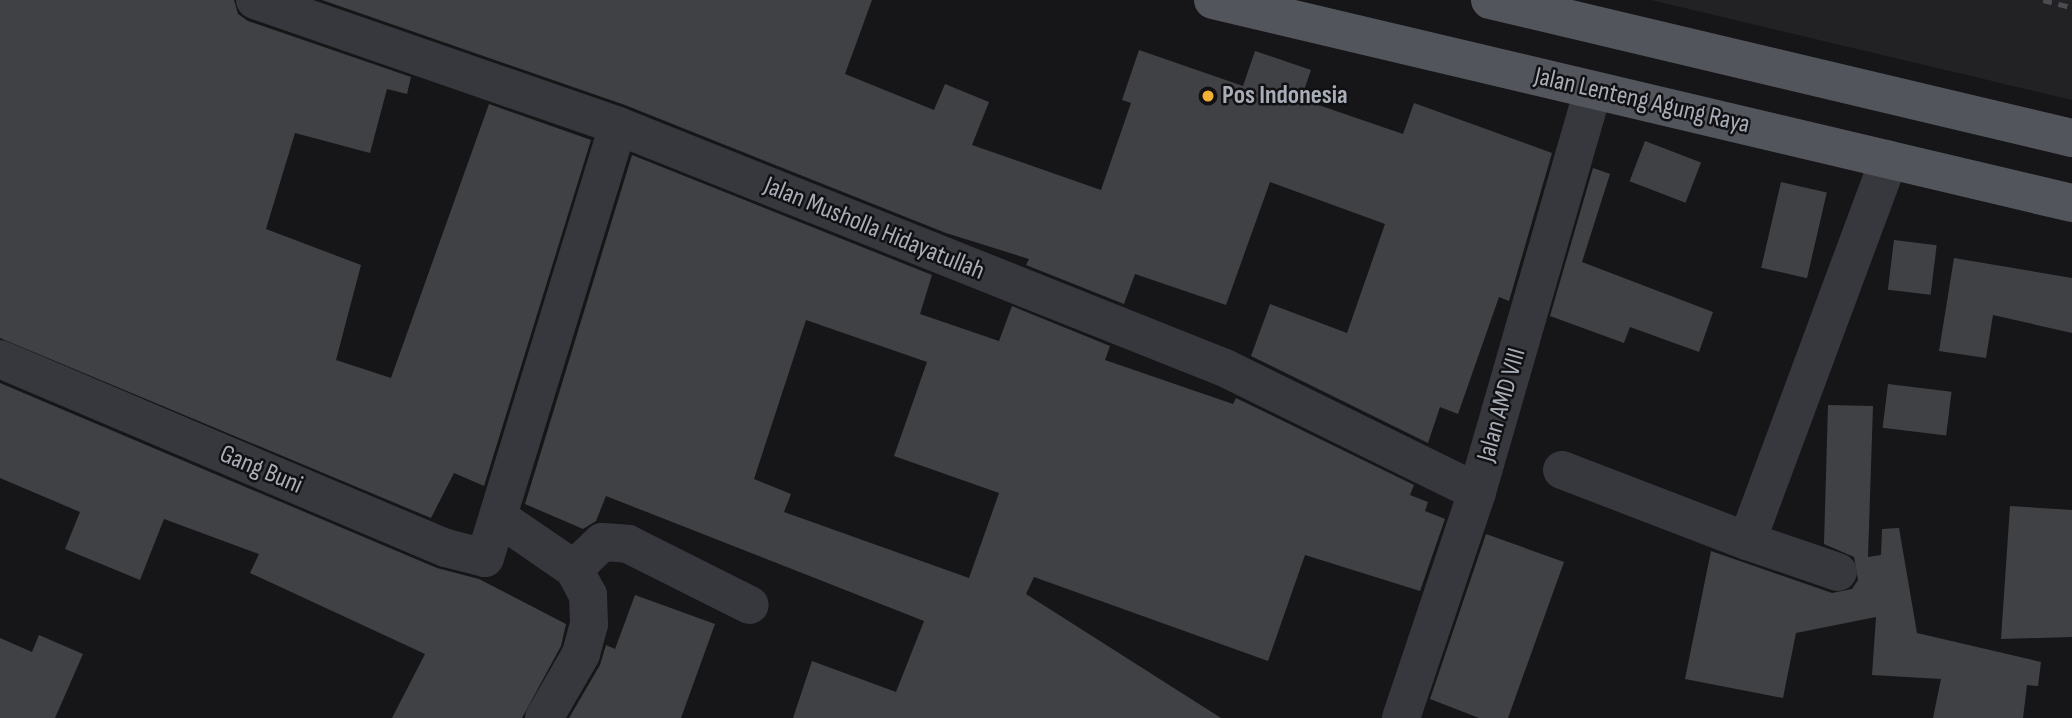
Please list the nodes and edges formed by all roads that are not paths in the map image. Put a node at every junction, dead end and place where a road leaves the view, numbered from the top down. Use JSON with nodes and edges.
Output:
{"nodes":[{"id":1,"x":256,"y":0,"type":"edge"},
{"id":2,"x":1213,"y":0,"type":"edge"},
{"id":3,"x":1490,"y":0,"type":"edge"},
{"id":4,"x":1593,"y":90,"type":"junction"},
{"id":5,"x":618,"y":126,"type":"junction"},
{"id":6,"x":2072,"y":138,"type":"edge"},
{"id":7,"x":1889,"y":160,"type":"junction"},
{"id":8,"x":2072,"y":203,"type":"edge"},
{"id":9,"x":0,"y":359,"type":"edge"},
{"id":10,"x":1562,"y":470,"type":"dead end"},
{"id":11,"x":1477,"y":492,"type":"junction"},
{"id":12,"x":498,"y":517,"type":"junction"},
{"id":13,"x":1747,"y":541,"type":"junction"},
{"id":14,"x":574,"y":569,"type":"junction"},
{"id":15,"x":1838,"y":572,"type":"dead end"},
{"id":16,"x":750,"y":605,"type":"dead end"},
{"id":17,"x":544,"y":718,"type":"edge"},
{"id":18,"x":1401,"y":718,"type":"edge"}],
"edges":[{"from":1,"to":5,"type":"street","name":"Jalan Musholla Hidayatullah"},
{"from":2,"to":4,"type":"main road","name":"Jalan Lenteng Agung Raya"},
{"from":3,"to":6,"type":"main road"},
{"from":4,"to":7,"type":"main road","name":"Jalan Lenteng Agung Raya"},
{"from":4,"to":11,"type":"street","name":"Jalan AMD VIII"},
{"from":5,"to":11,"type":"street","name":"Jalan Musholla Hidayatullah"},
{"from":5,"to":12,"type":"street","name":"Gang Buni"},
{"from":7,"to":8,"type":"main road","name":"Jalan Lenteng Agung Raya"},
{"from":7,"to":13,"type":"street"},
{"from":9,"to":12,"type":"street","name":"Gang Buni"},
{"from":10,"to":13,"type":"street"},
{"from":11,"to":18,"type":"street","name":"Jalan AMD VIII"},
{"from":12,"to":14,"type":"street"},
{"from":13,"to":15,"type":"street"},
{"from":14,"to":16,"type":"street"},
{"from":14,"to":17,"type":"street"}]}
